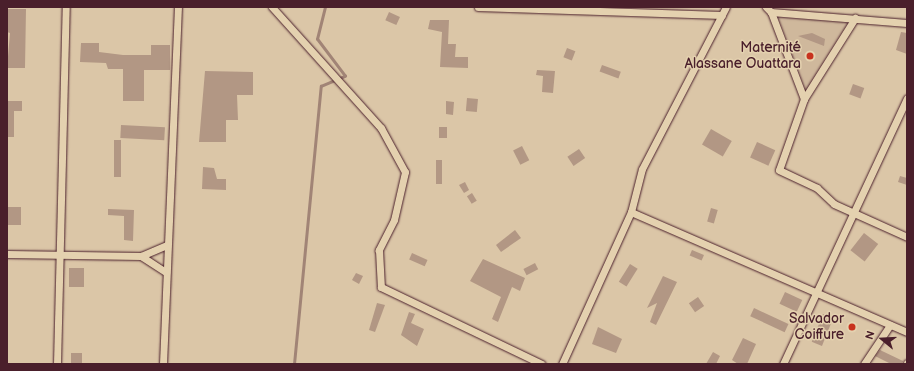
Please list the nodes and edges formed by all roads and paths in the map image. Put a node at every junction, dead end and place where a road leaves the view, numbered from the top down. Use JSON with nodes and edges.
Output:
{"nodes":[{"id":1,"x":66,"y":7,"type":"edge"},
{"id":2,"x":178,"y":7,"type":"edge"},
{"id":3,"x":272,"y":7,"type":"edge"},
{"id":4,"x":478,"y":7,"type":"edge"},
{"id":5,"x":726,"y":7,"type":"edge"},
{"id":6,"x":768,"y":9,"type":"edge"},
{"id":7,"x":722,"y":15,"type":"junction"},
{"id":8,"x":855,"y":18,"type":"junction"},
{"id":9,"x":907,"y":23,"type":"edge"},
{"id":10,"x":907,"y":98,"type":"edge"},
{"id":11,"x":804,"y":99,"type":"junction"},
{"id":12,"x":631,"y":212,"type":"junction"},
{"id":13,"x":852,"y":212,"type":"junction"},
{"id":14,"x":907,"y":237,"type":"edge"},
{"id":15,"x":167,"y":245,"type":"junction"},
{"id":16,"x":7,"y":254,"type":"edge"},
{"id":17,"x":61,"y":256,"type":"junction"},
{"id":18,"x":141,"y":256,"type":"junction"},
{"id":19,"x":166,"y":272,"type":"junction"},
{"id":20,"x":815,"y":292,"type":"junction"},
{"id":21,"x":890,"y":325,"type":"junction"},
{"id":22,"x":907,"y":332,"type":"edge"},
{"id":23,"x":57,"y":364,"type":"edge"},
{"id":24,"x":163,"y":364,"type":"edge"},
{"id":25,"x":542,"y":364,"type":"edge"},
{"id":26,"x":562,"y":364,"type":"edge"},
{"id":27,"x":783,"y":364,"type":"edge"},
{"id":28,"x":864,"y":364,"type":"edge"}],
"edges":[{"from":1,"to":17,"type":"street"},
{"from":2,"to":15,"type":"street"},
{"from":3,"to":25,"type":"street"},
{"from":4,"to":7,"type":"street"},
{"from":5,"to":7,"type":"street"},
{"from":6,"to":8,"type":"street"},
{"from":6,"to":11,"type":"street"},
{"from":7,"to":12,"type":"street"},
{"from":8,"to":9,"type":"street"},
{"from":8,"to":11,"type":"street"},
{"from":10,"to":13,"type":"street"},
{"from":11,"to":13,"type":"street"},
{"from":12,"to":20,"type":"street"},
{"from":12,"to":26,"type":"street"},
{"from":13,"to":14,"type":"street"},
{"from":13,"to":20,"type":"street"},
{"from":15,"to":18,"type":"street"},
{"from":15,"to":19,"type":"street"},
{"from":16,"to":17,"type":"street"},
{"from":17,"to":18,"type":"street"},
{"from":17,"to":23,"type":"street"},
{"from":18,"to":19,"type":"street"},
{"from":19,"to":24,"type":"street"},
{"from":20,"to":21,"type":"street"},
{"from":20,"to":27,"type":"street"},
{"from":21,"to":22,"type":"street"},
{"from":21,"to":28,"type":"street"}]}
